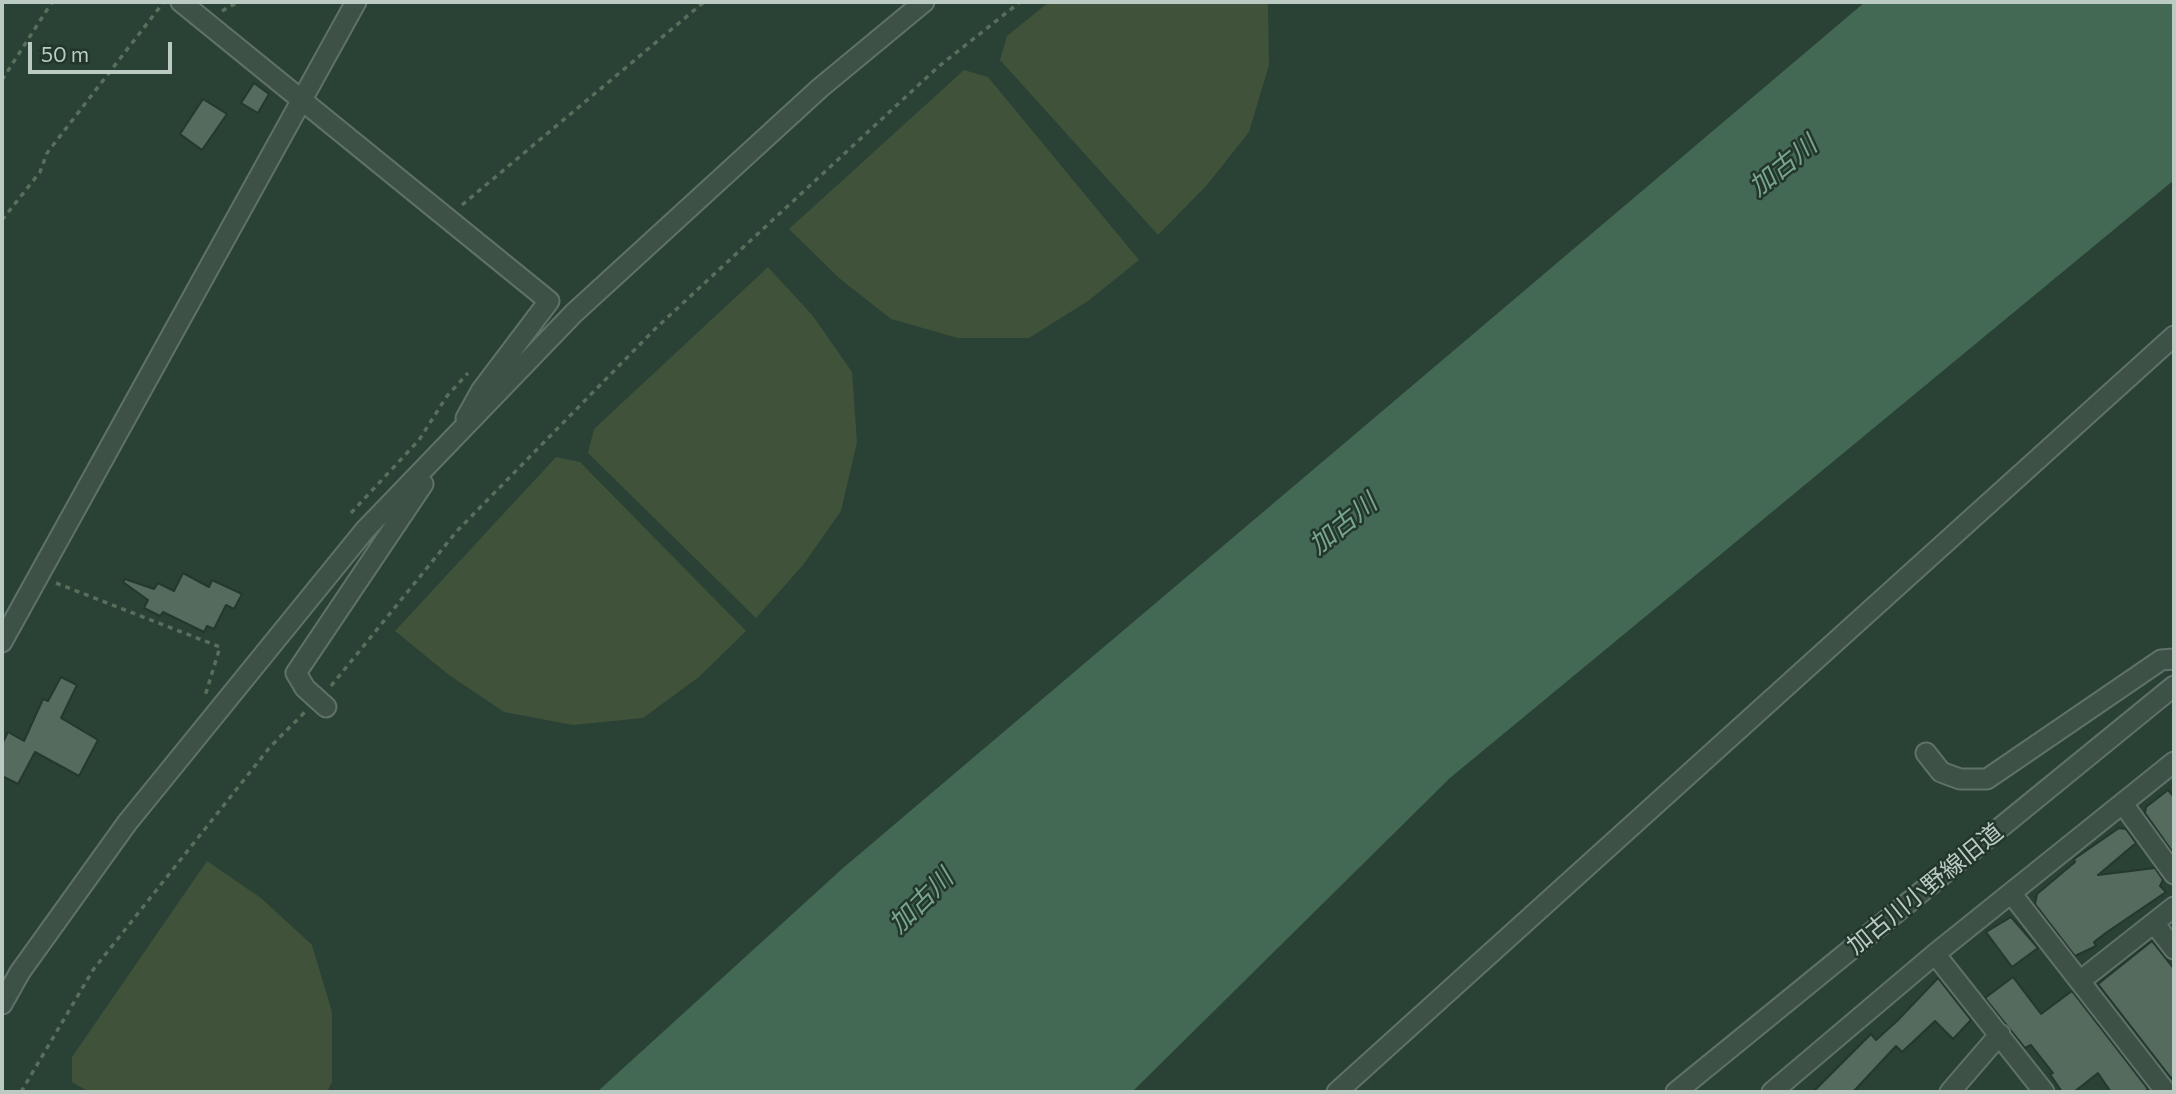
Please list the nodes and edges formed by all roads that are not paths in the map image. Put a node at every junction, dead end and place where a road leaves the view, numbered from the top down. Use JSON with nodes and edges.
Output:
{"nodes":[{"id":1,"x":181,"y":2,"type":"edge"},
{"id":2,"x":356,"y":2,"type":"edge"},
{"id":3,"x":924,"y":2,"type":"edge"},
{"id":4,"x":302,"y":98,"type":"junction"},
{"id":5,"x":2174,"y":336,"type":"edge"},
{"id":6,"x":456,"y":439,"type":"junction"},
{"id":7,"x":2,"y":642,"type":"edge"},
{"id":8,"x":2174,"y":659,"type":"edge"},
{"id":9,"x":2174,"y":686,"type":"edge"},
{"id":10,"x":321,"y":704,"type":"road end"},
{"id":11,"x":1926,"y":753,"type":"dead end"},
{"id":12,"x":2174,"y":762,"type":"edge"},
{"id":13,"x":2123,"y":804,"type":"junction"},
{"id":14,"x":2174,"y":874,"type":"edge"},
{"id":15,"x":2011,"y":893,"type":"junction"},
{"id":16,"x":2174,"y":907,"type":"edge"},
{"id":17,"x":2154,"y":923,"type":"junction"},
{"id":18,"x":2174,"y":949,"type":"edge"},
{"id":19,"x":1935,"y":954,"type":"junction"},
{"id":20,"x":2080,"y":981,"type":"junction"},
{"id":21,"x":2,"y":1004,"type":"edge"},
{"id":22,"x":2000,"y":1034,"type":"junction"},
{"id":23,"x":1337,"y":1092,"type":"edge"},
{"id":24,"x":1676,"y":1092,"type":"edge"},
{"id":25,"x":1772,"y":1092,"type":"edge"},
{"id":26,"x":1950,"y":1092,"type":"edge"},
{"id":27,"x":2045,"y":1092,"type":"edge"},
{"id":28,"x":2166,"y":1092,"type":"edge"}],
"edges":[{"from":1,"to":4,"type":"street"},
{"from":2,"to":4,"type":"street"},
{"from":3,"to":6,"type":"street"},
{"from":4,"to":6,"type":"street"},
{"from":4,"to":7,"type":"street"},
{"from":5,"to":23,"type":"street"},
{"from":6,"to":10,"type":"street"},
{"from":6,"to":21,"type":"street"},
{"from":8,"to":11,"type":"street"},
{"from":9,"to":24,"type":"street","name":"加古川小野線旧道"},
{"from":12,"to":13,"type":"street"},
{"from":13,"to":14,"type":"street"},
{"from":13,"to":15,"type":"street"},
{"from":15,"to":19,"type":"street"},
{"from":15,"to":20,"type":"street"},
{"from":16,"to":17,"type":"street"},
{"from":17,"to":18,"type":"street"},
{"from":17,"to":20,"type":"street"},
{"from":19,"to":22,"type":"street"},
{"from":19,"to":25,"type":"street"},
{"from":20,"to":28,"type":"street"},
{"from":22,"to":26,"type":"street"},
{"from":22,"to":27,"type":"street"}]}
